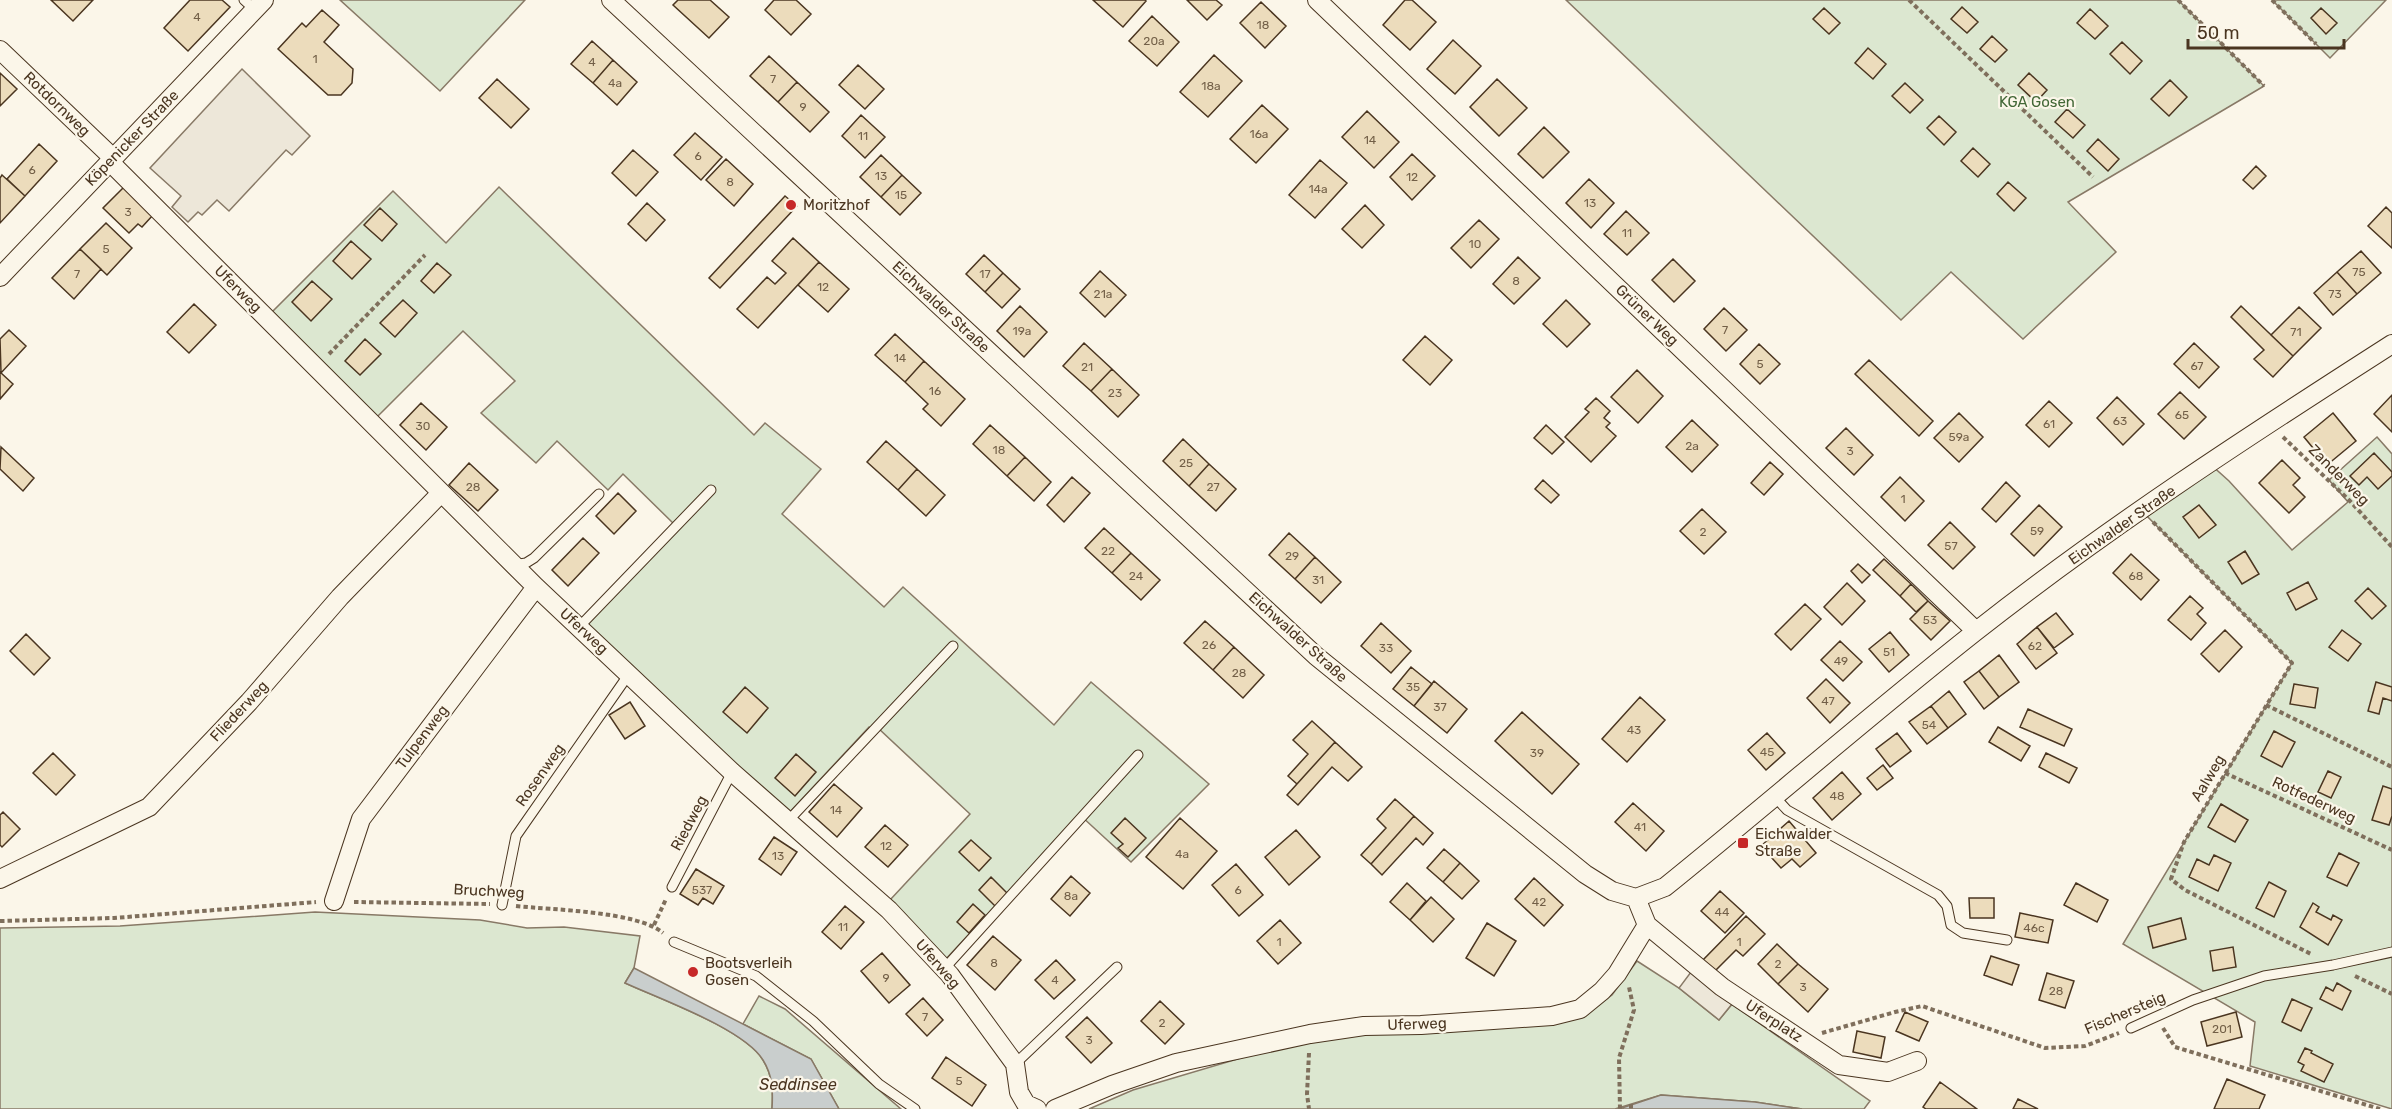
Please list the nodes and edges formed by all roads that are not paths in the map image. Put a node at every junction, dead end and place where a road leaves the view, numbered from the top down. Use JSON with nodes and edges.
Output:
{"nodes":[{"id":1,"x":611,"y":0,"type":"edge"},
{"id":2,"x":1317,"y":0,"type":"edge"},
{"id":3,"x":254,"y":3,"type":"edge"},
{"id":4,"x":0,"y":50,"type":"edge"},
{"id":5,"x":111,"y":160,"type":"junction"},
{"id":6,"x":0,"y":277,"type":"edge"},
{"id":7,"x":2392,"y":344,"type":"edge"},
{"id":8,"x":711,"y":490,"type":"dead end"},
{"id":9,"x":441,"y":493,"type":"junction"},
{"id":10,"x":600,"y":494,"type":"dead end"},
{"id":11,"x":513,"y":565,"type":"junction"},
{"id":12,"x":536,"y":587,"type":"junction"},
{"id":13,"x":579,"y":627,"type":"junction"},
{"id":14,"x":1976,"y":631,"type":"junction"},
{"id":15,"x":953,"y":646,"type":"dead end"},
{"id":16,"x":629,"y":674,"type":"junction"},
{"id":17,"x":1138,"y":755,"type":"dead end"},
{"id":18,"x":732,"y":772,"type":"junction"},
{"id":19,"x":1775,"y":797,"type":"junction"},
{"id":20,"x":788,"y":821,"type":"junction"},
{"id":21,"x":0,"y":879,"type":"edge"},
{"id":22,"x":672,"y":887,"type":"road end"},
{"id":23,"x":1636,"y":898,"type":"junction"},
{"id":24,"x":334,"y":901,"type":"road end"},
{"id":25,"x":502,"y":905,"type":"road end"},
{"id":26,"x":1647,"y":925,"type":"junction"},
{"id":27,"x":2007,"y":940,"type":"dead end"},
{"id":28,"x":674,"y":942,"type":"road end"},
{"id":29,"x":2392,"y":952,"type":"edge"},
{"id":30,"x":1117,"y":967,"type":"dead end"},
{"id":31,"x":944,"y":969,"type":"junction"},
{"id":32,"x":2131,"y":1028,"type":"road end"},
{"id":33,"x":1917,"y":1061,"type":"dead end"},
{"id":34,"x":1016,"y":1064,"type":"junction"},
{"id":35,"x":1027,"y":1107,"type":"edge"},
{"id":36,"x":915,"y":1109,"type":"edge"},
{"id":37,"x":1055,"y":1109,"type":"edge"}],
"edges":[{"from":1,"to":23,"type":"street","name":"Eichwalder Straße"},
{"from":2,"to":14,"type":"street","name":"Grüner Weg"},
{"from":3,"to":5,"type":"street","name":"Köpenicker Straße"},
{"from":4,"to":5,"type":"street","name":"Rotdornweg"},
{"from":5,"to":6,"type":"street","name":"Köpenicker Straße"},
{"from":5,"to":9,"type":"street","name":"Uferweg"},
{"from":7,"to":14,"type":"street","name":"Eichwalder Straße"},
{"from":8,"to":13,"type":"lane"},
{"from":9,"to":11,"type":"street","name":"Uferweg"},
{"from":9,"to":21,"type":"street","name":"Fliederweg"},
{"from":10,"to":11,"type":"lane"},
{"from":11,"to":12,"type":"street","name":"Uferweg"},
{"from":12,"to":13,"type":"street","name":"Uferweg"},
{"from":12,"to":24,"type":"street","name":"Tulpenweg"},
{"from":13,"to":16,"type":"street","name":"Uferweg"},
{"from":14,"to":19,"type":"street","name":"Eichwalder Straße"},
{"from":15,"to":20,"type":"lane"},
{"from":16,"to":18,"type":"street","name":"Uferweg"},
{"from":16,"to":25,"type":"lane","name":"Rosenweg"},
{"from":17,"to":31,"type":"lane"},
{"from":18,"to":20,"type":"street","name":"Uferweg"},
{"from":18,"to":22,"type":"lane","name":"Riedweg"},
{"from":19,"to":23,"type":"street","name":"Eichwalder Straße"},
{"from":19,"to":27,"type":"lane"},
{"from":20,"to":31,"type":"street","name":"Uferweg"},
{"from":23,"to":26,"type":"street"},
{"from":26,"to":33,"type":"street","name":"Uferplatz"},
{"from":26,"to":37,"type":"street","name":"Uferweg"},
{"from":28,"to":36,"type":"lane"},
{"from":29,"to":32,"type":"lane","name":"Fischersteig"},
{"from":30,"to":34,"type":"lane"},
{"from":31,"to":34,"type":"street","name":"Uferweg"},
{"from":34,"to":35,"type":"street","name":"Uferweg"}]}
